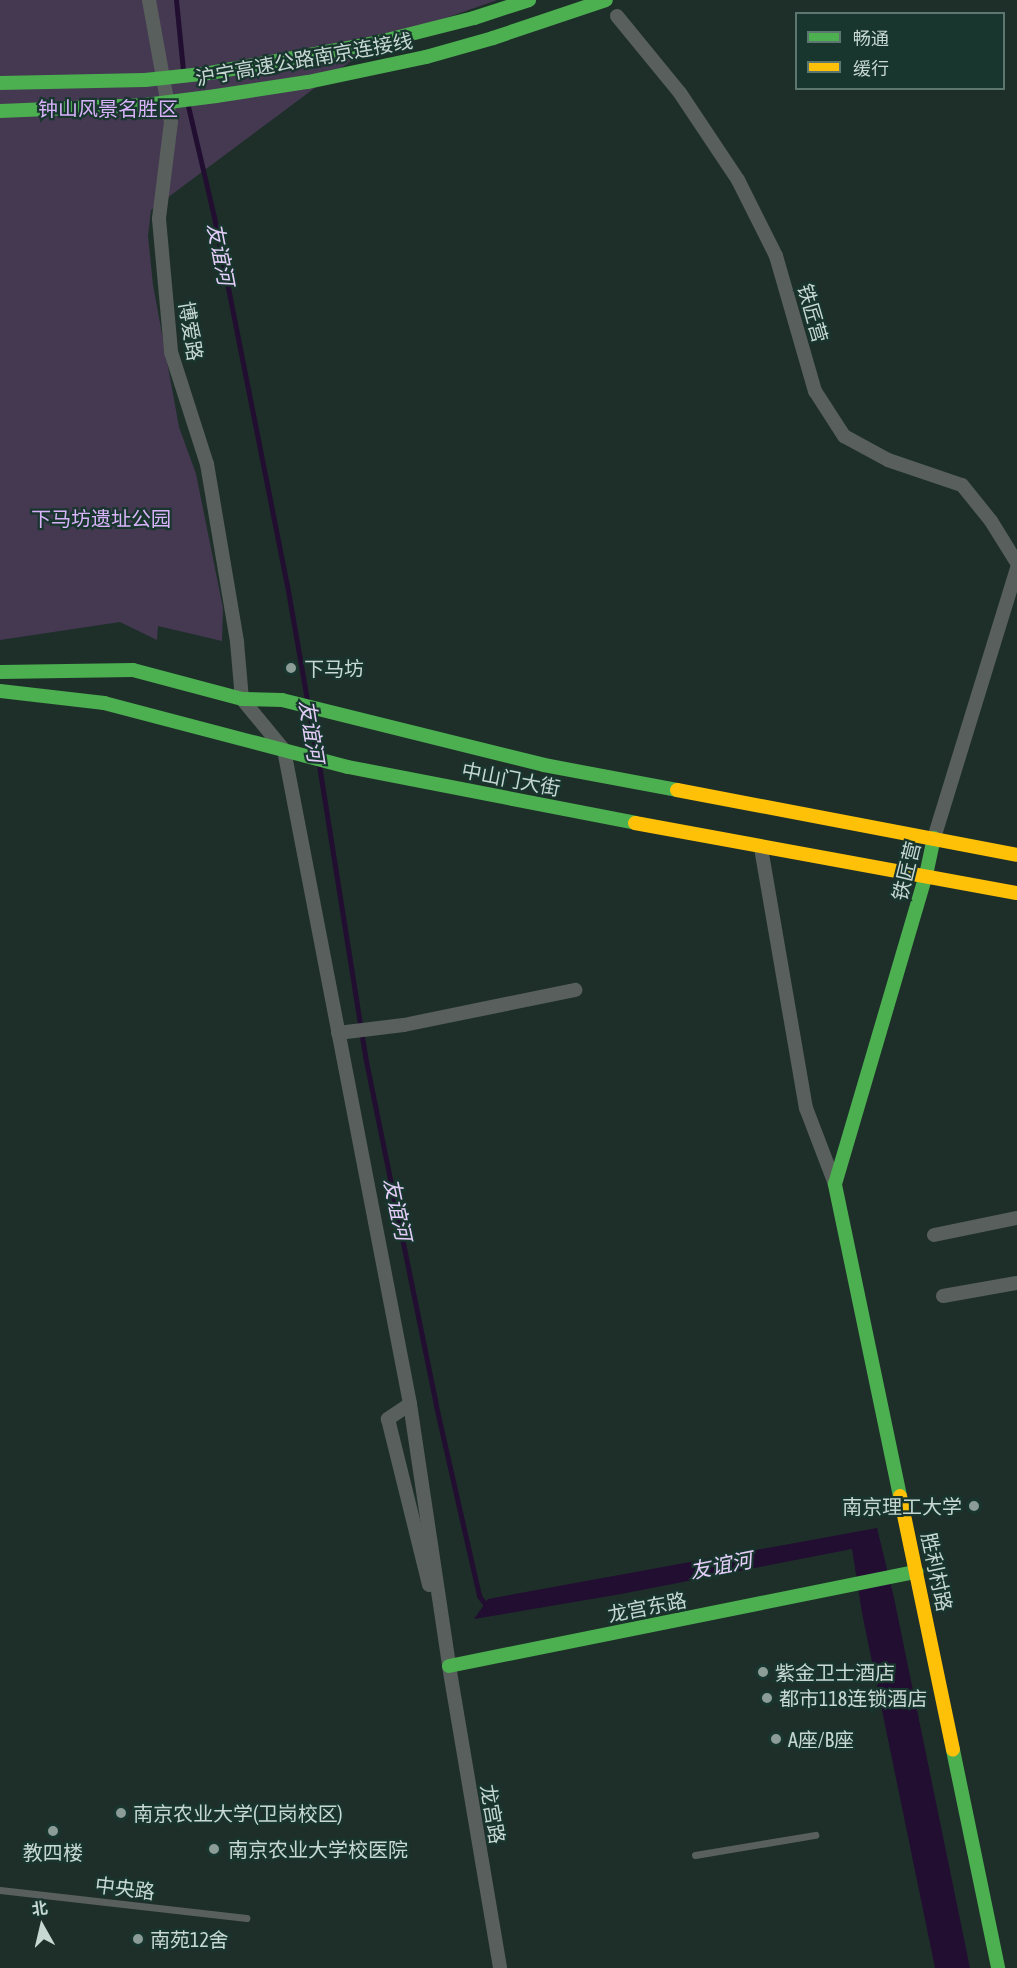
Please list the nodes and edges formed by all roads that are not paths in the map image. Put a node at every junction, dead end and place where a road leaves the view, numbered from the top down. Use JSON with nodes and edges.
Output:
{"nodes":[{"id":1,"x":149,"y":0,"type":"edge"},
{"id":2,"x":529,"y":0,"type":"edge"},
{"id":3,"x":606,"y":0,"type":"edge"},
{"id":4,"x":617,"y":16,"type":"dead end"},
{"id":5,"x":0,"y":83,"type":"edge"},
{"id":6,"x":0,"y":111,"type":"edge"},
{"id":7,"x":1017,"y":563,"type":"edge"},
{"id":8,"x":1017,"y":569,"type":"edge"},
{"id":9,"x":0,"y":672,"type":"edge"},
{"id":10,"x":0,"y":691,"type":"edge"},
{"id":11,"x":242,"y":699,"type":"junction"},
{"id":12,"x":284,"y":750,"type":"junction"},
{"id":13,"x":934,"y":838,"type":"junction"},
{"id":14,"x":761,"y":848,"type":"junction"},
{"id":15,"x":1017,"y":855,"type":"edge"},
{"id":16,"x":926,"y":874,"type":"junction"},
{"id":17,"x":1017,"y":893,"type":"edge"},
{"id":18,"x":575,"y":990,"type":"dead end"},
{"id":19,"x":344,"y":1032,"type":"junction"},
{"id":20,"x":835,"y":1184,"type":"junction"},
{"id":21,"x":1017,"y":1218,"type":"edge"},
{"id":22,"x":934,"y":1235,"type":"dead end"},
{"id":23,"x":1017,"y":1282,"type":"edge"},
{"id":24,"x":943,"y":1296,"type":"dead end"},
{"id":25,"x":410,"y":1404,"type":"junction"},
{"id":26,"x":917,"y":1572,"type":"junction"},
{"id":27,"x":448,"y":1666,"type":"junction"},
{"id":28,"x":815,"y":1835,"type":"dead end"},
{"id":29,"x":695,"y":1855,"type":"dead end"},
{"id":30,"x":0,"y":1890,"type":"edge"},
{"id":31,"x":246,"y":1918,"type":"dead end"},
{"id":32,"x":500,"y":1968,"type":"edge"},
{"id":33,"x":998,"y":1968,"type":"edge"}],
"edges":[{"from":1,"to":11,"type":"street","name":"博爱路"},
{"from":2,"to":5,"type":"main road","name":"沪宁高速公路南京连接线","bridge":true},
{"from":3,"to":6,"type":"main road","name":"沪宁高速公路南京连接线","bridge":true},
{"from":4,"to":7,"type":"street","name":"铁匠营"},
{"from":8,"to":13,"type":"street","name":"铁匠营"},
{"from":9,"to":11,"type":"main road","name":"中山门大街"},
{"from":10,"to":12,"type":"main road","name":"中山门大街"},
{"from":11,"to":12,"type":"street"},
{"from":11,"to":13,"type":"main road","name":"中山门大街"},
{"from":12,"to":14,"type":"main road","name":"中山门大街"},
{"from":12,"to":19,"type":"street"},
{"from":13,"to":15,"type":"main road","name":"中山门大街"},
{"from":13,"to":16,"type":"main road","name":"铁匠营"},
{"from":14,"to":16,"type":"main road","name":"中山门大街"},
{"from":14,"to":20,"type":"street"},
{"from":16,"to":17,"type":"main road","name":"中山门大街"},
{"from":16,"to":20,"type":"main road","name":"铁匠营"},
{"from":18,"to":19,"type":"street"},
{"from":19,"to":25,"type":"street"},
{"from":20,"to":26,"type":"main road","name":"胜利村路"},
{"from":21,"to":22,"type":"street"},
{"from":23,"to":24,"type":"street"},
{"from":25,"to":27,"type":"street"},
{"from":25,"to":27,"type":"street"},
{"from":26,"to":27,"type":"main road","name":"龙宫东路"},
{"from":26,"to":33,"type":"main road","name":"胜利村路"},
{"from":27,"to":32,"type":"street","name":"龙宫路"},
{"from":28,"to":29,"type":"lane"},
{"from":30,"to":31,"type":"lane","name":"中央路"}]}
